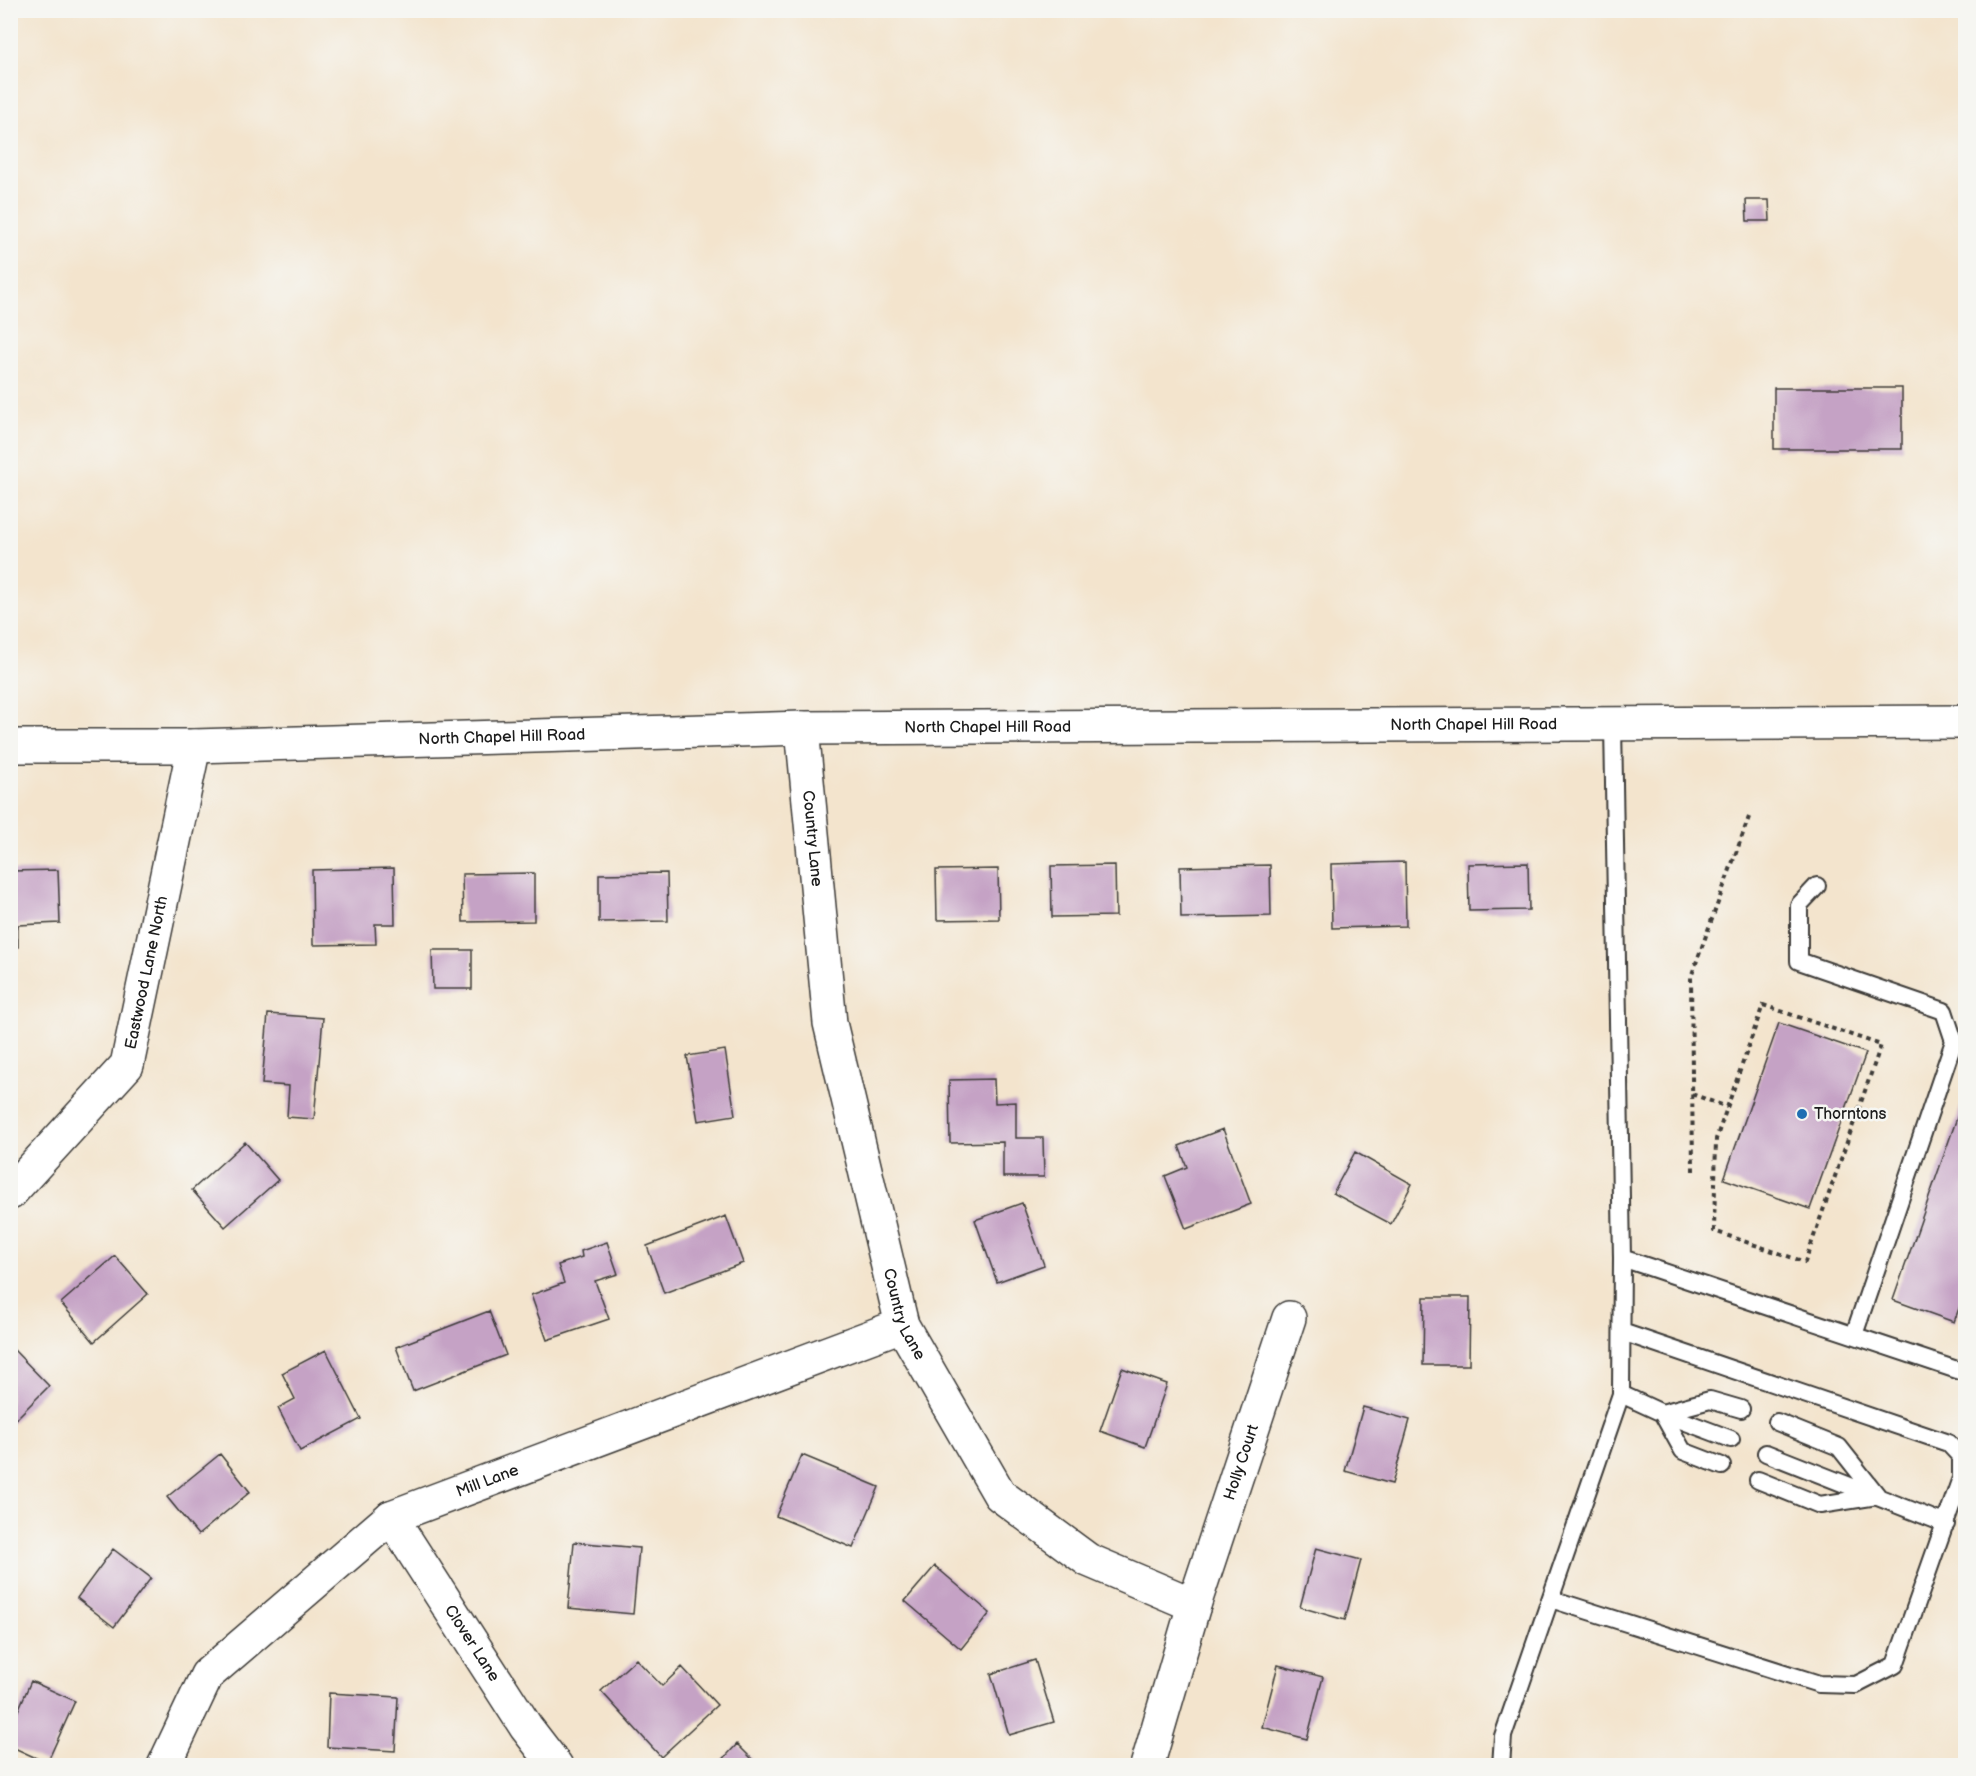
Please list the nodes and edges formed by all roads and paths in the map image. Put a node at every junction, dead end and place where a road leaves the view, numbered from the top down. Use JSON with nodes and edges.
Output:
{"nodes":[{"id":1,"x":1965,"y":722,"type":"edge"},
{"id":2,"x":1613,"y":724,"type":"junction"},
{"id":3,"x":802,"y":728,"type":"junction"},
{"id":4,"x":10,"y":746,"type":"edge"},
{"id":5,"x":194,"y":746,"type":"junction"},
{"id":6,"x":1749,"y":817,"type":"dead end"},
{"id":7,"x":1817,"y":886,"type":"dead end"},
{"id":8,"x":1960,"y":1043,"type":"edge"},
{"id":9,"x":1692,"y":1094,"type":"junction"},
{"id":10,"x":1727,"y":1107,"type":"junction"},
{"id":11,"x":1693,"y":1171,"type":"dead end"},
{"id":12,"x":10,"y":1192,"type":"edge"},
{"id":13,"x":1622,"y":1258,"type":"junction"},
{"id":14,"x":1290,"y":1318,"type":"dead end"},
{"id":15,"x":902,"y":1325,"type":"junction"},
{"id":16,"x":1622,"y":1332,"type":"junction"},
{"id":17,"x":1854,"y":1335,"type":"junction"},
{"id":18,"x":1964,"y":1369,"type":"edge"},
{"id":19,"x":1621,"y":1394,"type":"junction"},
{"id":20,"x":1741,"y":1409,"type":"dead end"},
{"id":21,"x":1662,"y":1413,"type":"junction"},
{"id":22,"x":1777,"y":1422,"type":"dead end"},
{"id":23,"x":1731,"y":1439,"type":"dead end"},
{"id":24,"x":1767,"y":1453,"type":"dead end"},
{"id":25,"x":1722,"y":1466,"type":"dead end"},
{"id":26,"x":1758,"y":1480,"type":"dead end"},
{"id":27,"x":1878,"y":1496,"type":"junction"},
{"id":28,"x":391,"y":1517,"type":"junction"},
{"id":29,"x":1946,"y":1524,"type":"junction"},
{"id":30,"x":1551,"y":1599,"type":"junction"},
{"id":31,"x":1194,"y":1605,"type":"junction"},
{"id":32,"x":164,"y":1766,"type":"edge"},
{"id":33,"x":556,"y":1766,"type":"edge"},
{"id":34,"x":1147,"y":1766,"type":"edge"},
{"id":35,"x":1501,"y":1766,"type":"edge"}],
"edges":[{"from":1,"to":2,"type":"street","name":"North Chapel Hill Road"},
{"from":2,"to":3,"type":"street","name":"North Chapel Hill Road"},
{"from":2,"to":13,"type":"lane"},
{"from":3,"to":5,"type":"street","name":"North Chapel Hill Road"},
{"from":3,"to":15,"type":"street","name":"Country Lane"},
{"from":4,"to":5,"type":"street","name":"North Chapel Hill Road"},
{"from":5,"to":12,"type":"street","name":"Eastwood Lane North"},
{"from":6,"to":9,"type":"path"},
{"from":7,"to":8,"type":"lane"},
{"from":8,"to":17,"type":"lane"},
{"from":9,"to":10,"type":"path"},
{"from":9,"to":11,"type":"path"},
{"from":10,"to":10,"type":"path"},
{"from":13,"to":16,"type":"lane"},
{"from":13,"to":17,"type":"lane"},
{"from":14,"to":31,"type":"street","name":"Holly Court"},
{"from":15,"to":28,"type":"street","name":"Mill Lane"},
{"from":15,"to":31,"type":"street","name":"Country Lane"},
{"from":16,"to":19,"type":"lane"},
{"from":16,"to":29,"type":"lane"},
{"from":17,"to":18,"type":"lane"},
{"from":19,"to":21,"type":"lane"},
{"from":19,"to":30,"type":"lane"},
{"from":20,"to":21,"type":"lane"},
{"from":21,"to":23,"type":"lane"},
{"from":21,"to":25,"type":"lane"},
{"from":22,"to":27,"type":"lane"},
{"from":24,"to":27,"type":"lane"},
{"from":26,"to":27,"type":"lane"},
{"from":27,"to":29,"type":"lane"},
{"from":28,"to":32,"type":"street","name":"Mill Lane"},
{"from":28,"to":33,"type":"street","name":"Clover Lane"},
{"from":29,"to":30,"type":"lane"},
{"from":30,"to":35,"type":"lane"},
{"from":31,"to":34,"type":"street"}]}
